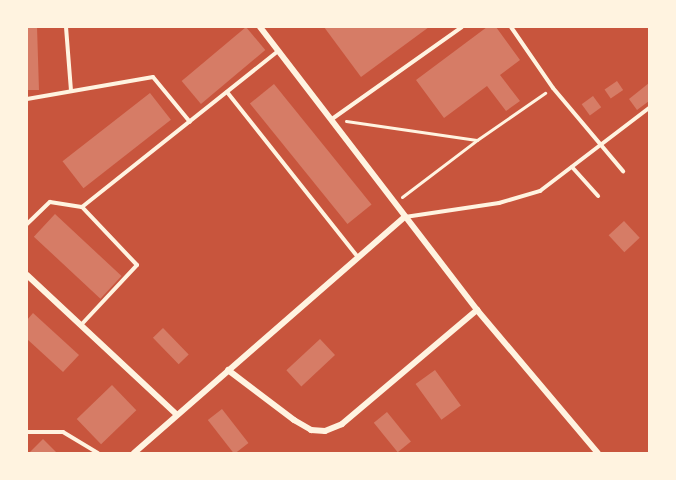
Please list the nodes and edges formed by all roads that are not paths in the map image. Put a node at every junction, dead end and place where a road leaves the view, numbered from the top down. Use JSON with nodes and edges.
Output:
{"nodes":[{"id":1,"x":66,"y":27,"type":"edge"},
{"id":2,"x":260,"y":27,"type":"edge"},
{"id":3,"x":462,"y":27,"type":"edge"},
{"id":4,"x":511,"y":27,"type":"edge"},
{"id":5,"x":279,"y":51,"type":"junction"},
{"id":6,"x":71,"y":91,"type":"junction"},
{"id":7,"x":227,"y":92,"type":"junction"},
{"id":8,"x":27,"y":99,"type":"edge"},
{"id":9,"x":649,"y":108,"type":"edge"},
{"id":10,"x":332,"y":119,"type":"junction"},
{"id":11,"x":190,"y":122,"type":"junction"},
{"id":12,"x":601,"y":148,"type":"junction"},
{"id":13,"x":572,"y":167,"type":"junction"},
{"id":14,"x":623,"y":171,"type":"dead end"},
{"id":15,"x":598,"y":196,"type":"dead end"},
{"id":16,"x":82,"y":207,"type":"junction"},
{"id":17,"x":405,"y":217,"type":"junction"},
{"id":18,"x":27,"y":224,"type":"edge"},
{"id":19,"x":358,"y":257,"type":"junction"},
{"id":20,"x":27,"y":274,"type":"edge"},
{"id":21,"x":477,"y":310,"type":"junction"},
{"id":22,"x":81,"y":325,"type":"junction"},
{"id":23,"x":228,"y":370,"type":"junction"},
{"id":24,"x":176,"y":414,"type":"junction"},
{"id":25,"x":27,"y":432,"type":"edge"},
{"id":26,"x":98,"y":453,"type":"edge"},
{"id":27,"x":135,"y":453,"type":"edge"},
{"id":28,"x":598,"y":453,"type":"edge"}],
"edges":[{"from":1,"to":6,"type":"lane"},
{"from":2,"to":5,"type":"street"},
{"from":3,"to":10,"type":"lane"},
{"from":4,"to":12,"type":"lane"},
{"from":5,"to":7,"type":"lane"},
{"from":5,"to":10,"type":"street"},
{"from":6,"to":8,"type":"lane"},
{"from":6,"to":11,"type":"lane"},
{"from":7,"to":11,"type":"lane"},
{"from":7,"to":19,"type":"lane"},
{"from":9,"to":12,"type":"lane"},
{"from":10,"to":17,"type":"street"},
{"from":11,"to":16,"type":"lane"},
{"from":12,"to":13,"type":"lane"},
{"from":12,"to":14,"type":"lane"},
{"from":13,"to":15,"type":"lane"},
{"from":13,"to":17,"type":"lane"},
{"from":16,"to":18,"type":"lane"},
{"from":16,"to":22,"type":"lane"},
{"from":17,"to":19,"type":"street"},
{"from":17,"to":21,"type":"street"},
{"from":19,"to":23,"type":"street"},
{"from":20,"to":22,"type":"street"},
{"from":21,"to":23,"type":"street"},
{"from":21,"to":28,"type":"street"},
{"from":22,"to":24,"type":"street"},
{"from":23,"to":24,"type":"street"},
{"from":24,"to":27,"type":"street"},
{"from":25,"to":26,"type":"lane"}]}
